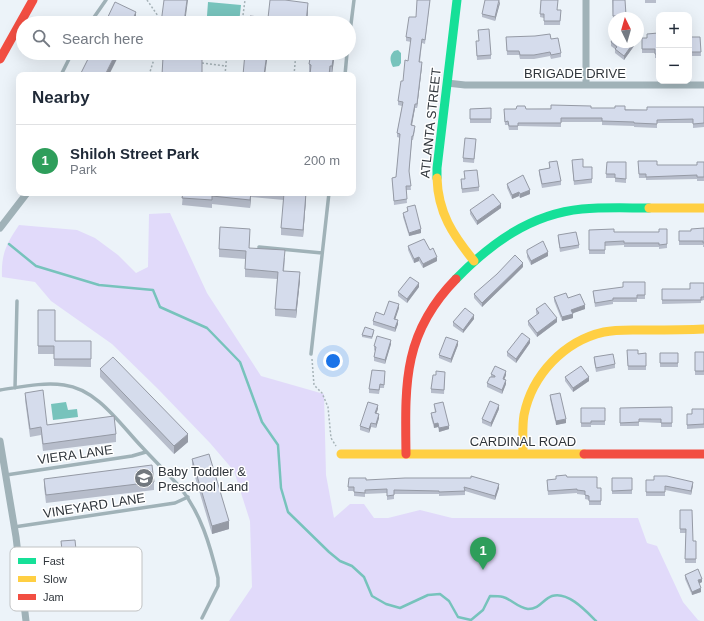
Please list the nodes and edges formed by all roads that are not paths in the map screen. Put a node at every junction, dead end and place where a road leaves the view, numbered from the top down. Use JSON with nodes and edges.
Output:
{"nodes":[{"id":1,"x":34,"y":0,"type":"edge"},
{"id":2,"x":106,"y":0,"type":"edge"},
{"id":3,"x":354,"y":0,"type":"edge"},
{"id":4,"x":457,"y":0,"type":"edge"},
{"id":5,"x":586,"y":0,"type":"edge"},
{"id":6,"x":25,"y":16,"type":"edge"},
{"id":7,"x":95,"y":16,"type":"edge"},
{"id":8,"x":352,"y":16,"type":"edge"},
{"id":9,"x":16,"y":31,"type":"edge"},
{"id":10,"x":0,"y":59,"type":"edge"},
{"id":11,"x":68,"y":60,"type":"edge"},
{"id":12,"x":347,"y":60,"type":"edge"},
{"id":13,"x":62,"y":72,"type":"edge"},
{"id":14,"x":345,"y":72,"type":"edge"},
{"id":15,"x":447,"y":83,"type":"junction"},
{"id":16,"x":586,"y":85,"type":"junction"},
{"id":17,"x":704,"y":85,"type":"edge"},
{"id":18,"x":25,"y":196,"type":"edge"},
{"id":19,"x":329,"y":196,"type":"edge"},
{"id":20,"x":704,"y":208,"type":"edge"},
{"id":21,"x":0,"y":228,"type":"edge"},
{"id":22,"x":259,"y":247,"type":"edge"},
{"id":23,"x":322,"y":254,"type":"junction"},
{"id":24,"x":474,"y":261,"type":"junction"},
{"id":25,"x":17,"y":301,"type":"dead end"},
{"id":26,"x":704,"y":329,"type":"edge"},
{"id":27,"x":311,"y":354,"type":"road end"},
{"id":28,"x":15,"y":388,"type":"junction"},
{"id":29,"x":0,"y":390,"type":"edge"},
{"id":30,"x":0,"y":441,"type":"edge"},
{"id":31,"x":146,"y":452,"type":"junction"},
{"id":32,"x":341,"y":454,"type":"road end"},
{"id":33,"x":406,"y":454,"type":"junction"},
{"id":34,"x":523,"y":454,"type":"junction"},
{"id":35,"x":704,"y":454,"type":"edge"},
{"id":36,"x":6,"y":475,"type":"junction"},
{"id":37,"x":188,"y":497,"type":"junction"},
{"id":38,"x":14,"y":527,"type":"junction"},
{"id":39,"x":17,"y":547,"type":"edge"},
{"id":40,"x":25,"y":611,"type":"edge"},
{"id":41,"x":202,"y":618,"type":"dead end"},
{"id":42,"x":26,"y":621,"type":"edge"}],
"edges":[{"from":1,"to":6,"type":"main road"},
{"from":2,"to":7,"type":"lane"},
{"from":3,"to":8,"type":"lane"},
{"from":4,"to":15,"type":"main road","name":"ATLANTA STREET"},
{"from":5,"to":16,"type":"street"},
{"from":9,"to":10,"type":"main road"},
{"from":11,"to":13,"type":"lane"},
{"from":12,"to":14,"type":"lane"},
{"from":15,"to":16,"type":"street","name":"BRIGADE DRIVE"},
{"from":15,"to":24,"type":"main road","name":"ATLANTA STREET"},
{"from":16,"to":17,"type":"street","name":"BRIGADE DRIVE"},
{"from":18,"to":21,"type":"street"},
{"from":19,"to":23,"type":"lane"},
{"from":20,"to":24,"type":"main road"},
{"from":22,"to":23,"type":"lane"},
{"from":23,"to":27,"type":"lane"},
{"from":24,"to":33,"type":"main road"},
{"from":25,"to":28,"type":"lane"},
{"from":26,"to":34,"type":"main road"},
{"from":28,"to":29,"type":"lane"},
{"from":28,"to":31,"type":"lane"},
{"from":30,"to":36,"type":"street"},
{"from":31,"to":36,"type":"lane","name":"VIERA LANE"},
{"from":31,"to":37,"type":"lane"},
{"from":32,"to":33,"type":"main road","name":"CARDINAL ROAD"},
{"from":33,"to":34,"type":"main road","name":"CARDINAL ROAD"},
{"from":34,"to":35,"type":"main road","name":"CARDINAL ROAD"},
{"from":36,"to":38,"type":"street"},
{"from":37,"to":38,"type":"lane","name":"VINEYARD LANE"},
{"from":37,"to":41,"type":"lane"},
{"from":38,"to":39,"type":"street"},
{"from":40,"to":42,"type":"street"}]}
